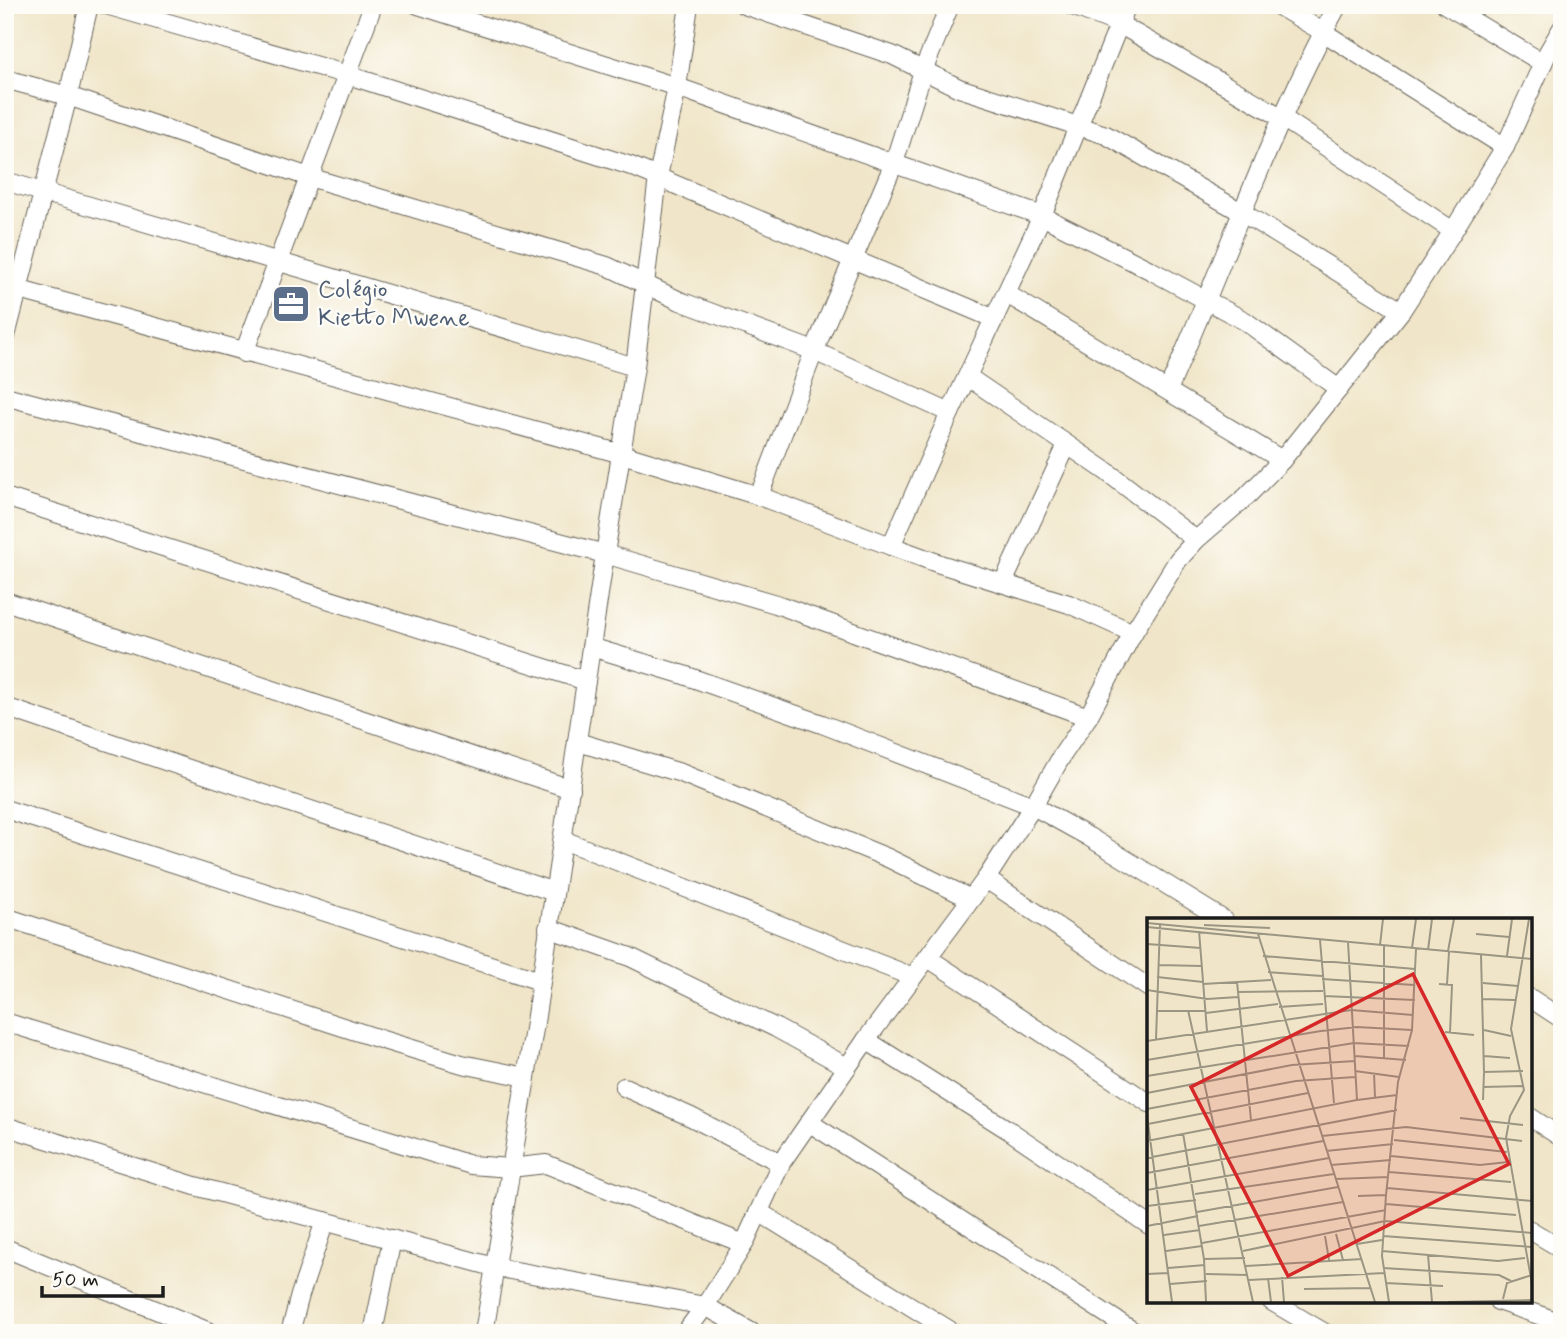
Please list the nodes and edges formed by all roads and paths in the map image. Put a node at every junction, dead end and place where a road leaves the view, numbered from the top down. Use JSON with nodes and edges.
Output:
{"nodes":[{"id":1,"x":89,"y":5,"type":"edge"},
{"id":2,"x":106,"y":5,"type":"edge"},
{"id":3,"x":373,"y":5,"type":"edge"},
{"id":4,"x":418,"y":5,"type":"edge"},
{"id":5,"x":690,"y":5,"type":"edge"},
{"id":6,"x":744,"y":5,"type":"edge"},
{"id":7,"x":950,"y":5,"type":"edge"},
{"id":8,"x":1070,"y":5,"type":"edge"},
{"id":9,"x":1126,"y":5,"type":"edge"},
{"id":10,"x":1277,"y":5,"type":"edge"},
{"id":11,"x":1338,"y":5,"type":"edge"},
{"id":12,"x":1446,"y":5,"type":"edge"},
{"id":13,"x":1119,"y":24,"type":"junction"},
{"id":14,"x":1562,"y":28,"type":"edge"},
{"id":15,"x":1324,"y":32,"type":"junction"},
{"id":16,"x":1543,"y":64,"type":"junction"},
{"id":17,"x":923,"y":71,"type":"junction"},
{"id":18,"x":348,"y":75,"type":"junction"},
{"id":19,"x":5,"y":79,"type":"edge"},
{"id":20,"x":677,"y":87,"type":"junction"},
{"id":21,"x":68,"y":96,"type":"junction"},
{"id":22,"x":1281,"y":117,"type":"junction"},
{"id":23,"x":1078,"y":126,"type":"junction"},
{"id":24,"x":1505,"y":147,"type":"junction"},
{"id":25,"x":894,"y":163,"type":"junction"},
{"id":26,"x":309,"y":177,"type":"junction"},
{"id":27,"x":658,"y":177,"type":"junction"},
{"id":28,"x":5,"y":181,"type":"edge"},
{"id":29,"x":44,"y":192,"type":"junction"},
{"id":30,"x":1243,"y":213,"type":"junction"},
{"id":31,"x":1042,"y":216,"type":"junction"},
{"id":32,"x":1453,"y":231,"type":"junction"},
{"id":33,"x":853,"y":260,"type":"junction"},
{"id":34,"x":277,"y":261,"type":"junction"},
{"id":35,"x":645,"y":282,"type":"junction"},
{"id":36,"x":12,"y":288,"type":"edge"},
{"id":37,"x":1007,"y":294,"type":"junction"},
{"id":38,"x":1207,"y":302,"type":"junction"},
{"id":39,"x":1401,"y":311,"type":"junction"},
{"id":40,"x":995,"y":319,"type":"junction"},
{"id":41,"x":5,"y":340,"type":"edge"},
{"id":42,"x":814,"y":351,"type":"junction"},
{"id":43,"x":244,"y":353,"type":"junction"},
{"id":44,"x":635,"y":368,"type":"junction"},
{"id":45,"x":968,"y":377,"type":"junction"},
{"id":46,"x":1339,"y":389,"type":"junction"},
{"id":47,"x":1168,"y":390,"type":"junction"},
{"id":48,"x":5,"y":396,"type":"edge"},
{"id":49,"x":950,"y":413,"type":"junction"},
{"id":50,"x":1067,"y":445,"type":"junction"},
{"id":51,"x":622,"y":454,"type":"junction"},
{"id":52,"x":1282,"y":460,"type":"junction"},
{"id":53,"x":5,"y":496,"type":"edge"},
{"id":54,"x":758,"y":496,"type":"junction"},
{"id":55,"x":1196,"y":540,"type":"junction"},
{"id":56,"x":891,"y":546,"type":"junction"},
{"id":57,"x":605,"y":554,"type":"junction"},
{"id":58,"x":1003,"y":583,"type":"junction"},
{"id":59,"x":5,"y":601,"type":"edge"},
{"id":60,"x":1133,"y":633,"type":"junction"},
{"id":61,"x":591,"y":647,"type":"junction"},
{"id":62,"x":586,"y":681,"type":"junction"},
{"id":63,"x":5,"y":707,"type":"edge"},
{"id":64,"x":1088,"y":717,"type":"junction"},
{"id":65,"x":578,"y":742,"type":"junction"},
{"id":66,"x":571,"y":789,"type":"junction"},
{"id":67,"x":1033,"y":806,"type":"junction"},
{"id":68,"x":5,"y":809,"type":"edge"},
{"id":69,"x":563,"y":840,"type":"junction"},
{"id":70,"x":986,"y":879,"type":"junction"},
{"id":71,"x":554,"y":892,"type":"junction"},
{"id":72,"x":971,"y":899,"type":"junction"},
{"id":73,"x":5,"y":917,"type":"edge"},
{"id":74,"x":1221,"y":918,"type":"edge"},
{"id":75,"x":548,"y":928,"type":"junction"},
{"id":76,"x":928,"y":958,"type":"junction"},
{"id":77,"x":913,"y":977,"type":"junction"},
{"id":78,"x":540,"y":981,"type":"junction"},
{"id":79,"x":1147,"y":987,"type":"edge"},
{"id":80,"x":1532,"y":999,"type":"edge"},
{"id":81,"x":1562,"y":1019,"type":"edge"},
{"id":82,"x":5,"y":1022,"type":"edge"},
{"id":83,"x":866,"y":1040,"type":"junction"},
{"id":84,"x":847,"y":1067,"type":"junction"},
{"id":85,"x":526,"y":1077,"type":"junction"},
{"id":86,"x":624,"y":1087,"type":"dead end"},
{"id":87,"x":1147,"y":1102,"type":"edge"},
{"id":88,"x":1532,"y":1118,"type":"edge"},
{"id":89,"x":810,"y":1123,"type":"junction"},
{"id":90,"x":5,"y":1126,"type":"edge"},
{"id":91,"x":1562,"y":1138,"type":"edge"},
{"id":92,"x":781,"y":1163,"type":"junction"},
{"id":93,"x":510,"y":1168,"type":"junction"},
{"id":94,"x":759,"y":1212,"type":"junction"},
{"id":95,"x":326,"y":1221,"type":"junction"},
{"id":96,"x":1147,"y":1224,"type":"edge"},
{"id":97,"x":1532,"y":1231,"type":"edge"},
{"id":98,"x":392,"y":1239,"type":"junction"},
{"id":99,"x":744,"y":1244,"type":"junction"},
{"id":100,"x":5,"y":1248,"type":"edge"},
{"id":101,"x":1562,"y":1249,"type":"edge"},
{"id":102,"x":494,"y":1267,"type":"junction"},
{"id":103,"x":1274,"y":1303,"type":"edge"},
{"id":104,"x":1503,"y":1303,"type":"edge"},
{"id":105,"x":705,"y":1306,"type":"junction"},
{"id":106,"x":1562,"y":1325,"type":"edge"},
{"id":107,"x":212,"y":1333,"type":"edge"},
{"id":108,"x":290,"y":1333,"type":"edge"},
{"id":109,"x":373,"y":1333,"type":"edge"},
{"id":110,"x":484,"y":1333,"type":"edge"},
{"id":111,"x":685,"y":1333,"type":"edge"},
{"id":112,"x":753,"y":1333,"type":"edge"},
{"id":113,"x":954,"y":1333,"type":"edge"},
{"id":114,"x":1136,"y":1333,"type":"edge"},
{"id":115,"x":1325,"y":1333,"type":"edge"},
{"id":116,"x":1560,"y":1333,"type":"edge"}],
"edges":[{"from":1,"to":21,"type":"street"},
{"from":2,"to":18,"type":"street"},
{"from":3,"to":18,"type":"street"},
{"from":4,"to":20,"type":"street"},
{"from":5,"to":20,"type":"street"},
{"from":6,"to":17,"type":"street"},
{"from":7,"to":17,"type":"street"},
{"from":8,"to":13,"type":"street"},
{"from":9,"to":13,"type":"street"},
{"from":10,"to":15,"type":"street"},
{"from":11,"to":15,"type":"street"},
{"from":12,"to":16,"type":"street"},
{"from":13,"to":22,"type":"street"},
{"from":13,"to":23,"type":"street"},
{"from":14,"to":16,"type":"street"},
{"from":15,"to":22,"type":"street"},
{"from":15,"to":24,"type":"street"},
{"from":16,"to":24,"type":"street"},
{"from":17,"to":23,"type":"street"},
{"from":17,"to":25,"type":"street"},
{"from":18,"to":26,"type":"street"},
{"from":18,"to":27,"type":"street"},
{"from":19,"to":21,"type":"street"},
{"from":20,"to":25,"type":"street"},
{"from":20,"to":27,"type":"street"},
{"from":21,"to":26,"type":"street"},
{"from":21,"to":29,"type":"street"},
{"from":22,"to":30,"type":"street"},
{"from":22,"to":32,"type":"street"},
{"from":23,"to":30,"type":"street"},
{"from":23,"to":31,"type":"street"},
{"from":24,"to":32,"type":"street"},
{"from":25,"to":31,"type":"street"},
{"from":25,"to":33,"type":"street"},
{"from":26,"to":34,"type":"street"},
{"from":26,"to":35,"type":"street"},
{"from":27,"to":33,"type":"street"},
{"from":27,"to":35,"type":"street"},
{"from":28,"to":29,"type":"street"},
{"from":29,"to":34,"type":"street"},
{"from":29,"to":36,"type":"street"},
{"from":30,"to":38,"type":"street"},
{"from":30,"to":39,"type":"street"},
{"from":31,"to":37,"type":"street"},
{"from":31,"to":38,"type":"street"},
{"from":32,"to":39,"type":"street"},
{"from":33,"to":40,"type":"street"},
{"from":33,"to":42,"type":"street"},
{"from":34,"to":43,"type":"street"},
{"from":34,"to":44,"type":"street"},
{"from":35,"to":42,"type":"street"},
{"from":35,"to":44,"type":"street"},
{"from":36,"to":41,"type":"street"},
{"from":36,"to":43,"type":"street"},
{"from":37,"to":40,"type":"street"},
{"from":37,"to":47,"type":"street"},
{"from":38,"to":46,"type":"street"},
{"from":38,"to":47,"type":"street"},
{"from":39,"to":46,"type":"street"},
{"from":40,"to":45,"type":"street"},
{"from":42,"to":49,"type":"street"},
{"from":42,"to":54,"type":"street"},
{"from":43,"to":51,"type":"street"},
{"from":44,"to":51,"type":"street"},
{"from":45,"to":49,"type":"street"},
{"from":45,"to":50,"type":"street"},
{"from":46,"to":52,"type":"street"},
{"from":47,"to":52,"type":"street"},
{"from":48,"to":57,"type":"street"},
{"from":49,"to":56,"type":"street"},
{"from":50,"to":55,"type":"street"},
{"from":50,"to":58,"type":"street"},
{"from":51,"to":54,"type":"street"},
{"from":51,"to":57,"type":"street"},
{"from":52,"to":55,"type":"street"},
{"from":53,"to":62,"type":"street"},
{"from":54,"to":56,"type":"street"},
{"from":55,"to":60,"type":"street"},
{"from":56,"to":58,"type":"street"},
{"from":57,"to":61,"type":"street"},
{"from":57,"to":64,"type":"street"},
{"from":58,"to":60,"type":"street"},
{"from":59,"to":66,"type":"street"},
{"from":60,"to":64,"type":"street"},
{"from":61,"to":62,"type":"street"},
{"from":61,"to":67,"type":"street"},
{"from":62,"to":65,"type":"street"},
{"from":63,"to":71,"type":"street"},
{"from":64,"to":67,"type":"street"},
{"from":65,"to":66,"type":"street"},
{"from":65,"to":72,"type":"street"},
{"from":66,"to":69,"type":"street"},
{"from":67,"to":70,"type":"street"},
{"from":67,"to":74,"type":"street"},
{"from":68,"to":78,"type":"street"},
{"from":69,"to":71,"type":"street"},
{"from":69,"to":77,"type":"street"},
{"from":70,"to":72,"type":"street"},
{"from":70,"to":79,"type":"street"},
{"from":71,"to":75,"type":"street"},
{"from":72,"to":76,"type":"street"},
{"from":73,"to":85,"type":"street"},
{"from":75,"to":78,"type":"street"},
{"from":75,"to":84,"type":"street"},
{"from":76,"to":77,"type":"street"},
{"from":76,"to":87,"type":"street"},
{"from":77,"to":83,"type":"street"},
{"from":78,"to":85,"type":"street"},
{"from":80,"to":81,"type":"street"},
{"from":82,"to":93,"type":"street"},
{"from":83,"to":84,"type":"street"},
{"from":83,"to":96,"type":"street"},
{"from":84,"to":89,"type":"street"},
{"from":85,"to":93,"type":"street"},
{"from":86,"to":92,"type":"street"},
{"from":88,"to":91,"type":"street"},
{"from":89,"to":92,"type":"street"},
{"from":89,"to":114,"type":"street"},
{"from":90,"to":95,"type":"street"},
{"from":92,"to":94,"type":"street"},
{"from":93,"to":99,"type":"street"},
{"from":93,"to":102,"type":"street"},
{"from":94,"to":99,"type":"street"},
{"from":94,"to":113,"type":"street"},
{"from":95,"to":98,"type":"street"},
{"from":95,"to":108,"type":"street"},
{"from":97,"to":101,"type":"street"},
{"from":98,"to":102,"type":"street"},
{"from":98,"to":109,"type":"street"},
{"from":99,"to":105,"type":"street"},
{"from":100,"to":107,"type":"street"},
{"from":102,"to":105,"type":"street"},
{"from":102,"to":110,"type":"street"},
{"from":103,"to":115,"type":"street"},
{"from":104,"to":106,"type":"street"},
{"from":105,"to":111,"type":"street"},
{"from":105,"to":112,"type":"street"},
{"from":106,"to":116,"type":"street"}]}
